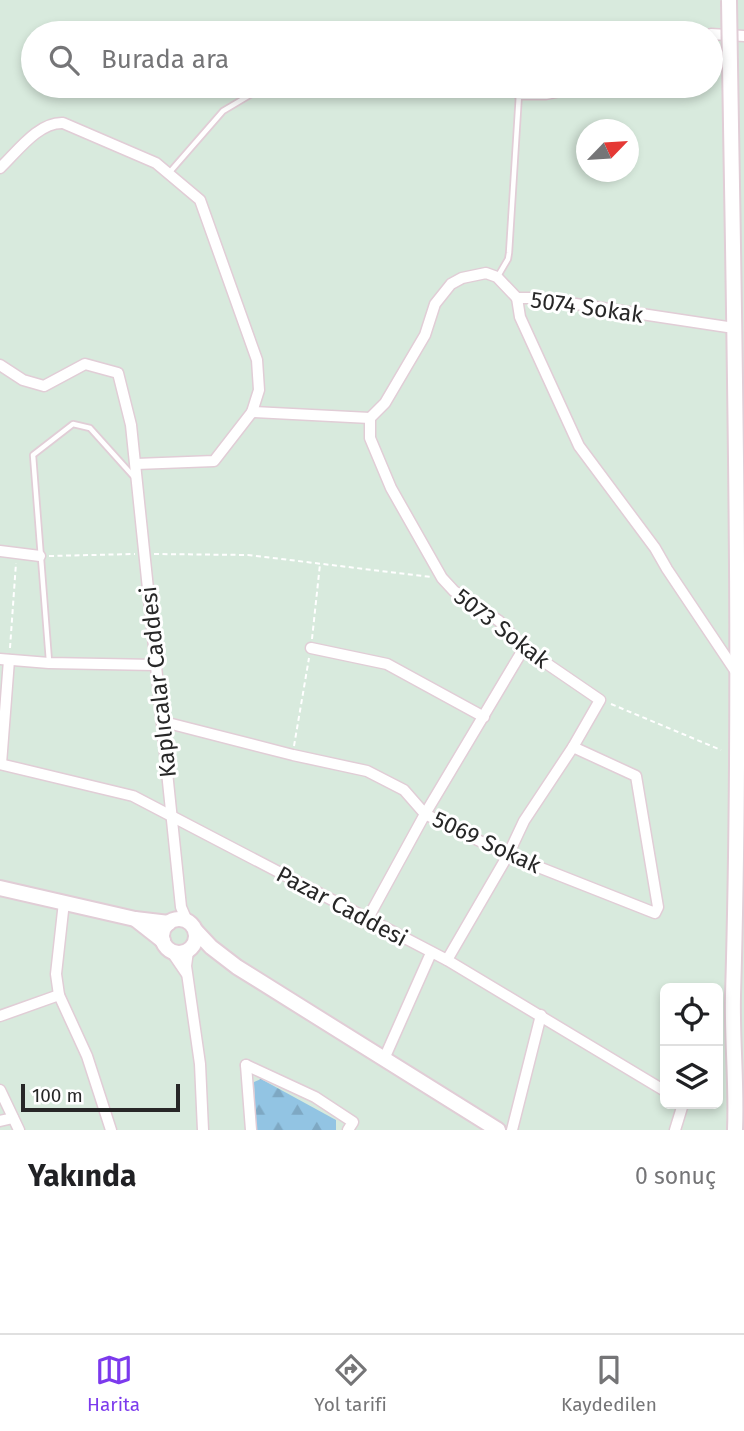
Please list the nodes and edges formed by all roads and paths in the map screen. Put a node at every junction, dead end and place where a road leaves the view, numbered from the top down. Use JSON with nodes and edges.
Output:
{"nodes":[{"id":1,"x":729,"y":0,"type":"edge"},
{"id":2,"x":723,"y":35,"type":"edge"},
{"id":3,"x":744,"y":36,"type":"edge"},
{"id":4,"x":245,"y":98,"type":"edge"},
{"id":5,"x":519,"y":98,"type":"edge"},
{"id":6,"x":0,"y":168,"type":"edge"},
{"id":7,"x":169,"y":174,"type":"junction"},
{"id":8,"x":497,"y":277,"type":"junction"},
{"id":9,"x":517,"y":298,"type":"junction"},
{"id":10,"x":734,"y":328,"type":"junction"},
{"id":11,"x":0,"y":365,"type":"edge"},
{"id":12,"x":253,"y":412,"type":"junction"},
{"id":13,"x":370,"y":418,"type":"junction"},
{"id":14,"x":136,"y":464,"type":"junction"},
{"id":15,"x":137,"y":481,"type":"junction"},
{"id":16,"x":0,"y":551,"type":"edge"},
{"id":17,"x":16,"y":553,"type":"junction"},
{"id":18,"x":144,"y":553,"type":"junction"},
{"id":19,"x":40,"y":556,"type":"junction"},
{"id":20,"x":320,"y":563,"type":"junction"},
{"id":21,"x":442,"y":578,"type":"junction"},
{"id":22,"x":311,"y":648,"type":"junction"},
{"id":23,"x":524,"y":648,"type":"junction"},
{"id":24,"x":5,"y":659,"type":"edge"},
{"id":25,"x":49,"y":663,"type":"junction"},
{"id":26,"x":155,"y":665,"type":"junction"},
{"id":27,"x":736,"y":673,"type":"junction"},
{"id":28,"x":600,"y":700,"type":"junction"},
{"id":29,"x":484,"y":717,"type":"junction"},
{"id":30,"x":163,"y":722,"type":"junction"},
{"id":31,"x":573,"y":747,"type":"junction"},
{"id":32,"x":721,"y":750,"type":"dead end"},
{"id":33,"x":293,"y":755,"type":"junction"},
{"id":34,"x":0,"y":764,"type":"edge"},
{"id":35,"x":425,"y":814,"type":"junction"},
{"id":36,"x":173,"y":816,"type":"junction"},
{"id":37,"x":508,"y":855,"type":"junction"},
{"id":38,"x":0,"y":888,"type":"edge"},
{"id":39,"x":181,"y":900,"type":"junction"},
{"id":40,"x":64,"y":902,"type":"junction"},
{"id":41,"x":135,"y":919,"type":"junction"},
{"id":42,"x":367,"y":920,"type":"junction"},
{"id":43,"x":170,"y":922,"type":"junction"},
{"id":44,"x":191,"y":926,"type":"junction"},
{"id":45,"x":167,"y":946,"type":"junction"},
{"id":46,"x":188,"y":951,"type":"junction"},
{"id":47,"x":431,"y":953,"type":"junction"},
{"id":48,"x":447,"y":960,"type":"junction"},
{"id":49,"x":237,"y":967,"type":"junction"},
{"id":50,"x":188,"y":977,"type":"junction"},
{"id":51,"x":59,"y":995,"type":"junction"},
{"id":52,"x":541,"y":1015,"type":"junction"},
{"id":53,"x":0,"y":1016,"type":"edge"},
{"id":54,"x":384,"y":1059,"type":"junction"},
{"id":55,"x":660,"y":1088,"type":"edge"},
{"id":56,"x":0,"y":1090,"type":"edge"},
{"id":57,"x":681,"y":1109,"type":"edge"},
{"id":58,"x":13,"y":1118,"type":"junction"},
{"id":59,"x":0,"y":1121,"type":"edge"},
{"id":60,"x":350,"y":1126,"type":"edge"},
{"id":61,"x":489,"y":1128,"type":"edge"},
{"id":62,"x":19,"y":1130,"type":"edge"},
{"id":63,"x":111,"y":1130,"type":"edge"},
{"id":64,"x":203,"y":1130,"type":"edge"},
{"id":65,"x":251,"y":1130,"type":"edge"},
{"id":66,"x":512,"y":1130,"type":"edge"},
{"id":67,"x":675,"y":1130,"type":"edge"},
{"id":68,"x":734,"y":1130,"type":"edge"}],
"edges":[{"from":1,"to":10,"type":"main road","bridge":true},
{"from":2,"to":3,"type":"street"},
{"from":4,"to":7,"type":"lane"},
{"from":5,"to":8,"type":"lane"},
{"from":6,"to":7,"type":"street"},
{"from":7,"to":12,"type":"street"},
{"from":8,"to":9,"type":"street","name":"5074 Sokak"},
{"from":8,"to":13,"type":"street"},
{"from":9,"to":10,"type":"street","name":"5074 Sokak"},
{"from":9,"to":27,"type":"street"},
{"from":10,"to":27,"type":"main road"},
{"from":11,"to":14,"type":"street","name":"Kaplıcalar Caddesi"},
{"from":12,"to":13,"type":"street"},
{"from":12,"to":14,"type":"street"},
{"from":13,"to":21,"type":"street"},
{"from":14,"to":15,"type":"street","name":"Kaplıcalar Caddesi"},
{"from":15,"to":18,"type":"street","name":"Kaplıcalar Caddesi"},
{"from":15,"to":19,"type":"lane"},
{"from":16,"to":17,"type":"street"},
{"from":17,"to":19,"type":"street"},
{"from":17,"to":24,"type":"path"},
{"from":18,"to":19,"type":"path","name":"5073 Sokak"},
{"from":18,"to":20,"type":"path","name":"5073 Sokak"},
{"from":18,"to":26,"type":"street","name":"Kaplıcalar Caddesi"},
{"from":19,"to":25,"type":"lane"},
{"from":20,"to":21,"type":"path","name":"5073 Sokak"},
{"from":20,"to":22,"type":"path"},
{"from":21,"to":23,"type":"street","name":"5073 Sokak"},
{"from":22,"to":29,"type":"street"},
{"from":22,"to":33,"type":"path"},
{"from":23,"to":28,"type":"street","name":"5073 Sokak"},
{"from":23,"to":29,"type":"street"},
{"from":24,"to":25,"type":"street"},
{"from":24,"to":34,"type":"street"},
{"from":25,"to":26,"type":"street"},
{"from":26,"to":30,"type":"street","name":"Kaplıcalar Caddesi"},
{"from":27,"to":68,"type":"main road"},
{"from":28,"to":31,"type":"street"},
{"from":28,"to":32,"type":"path"},
{"from":29,"to":35,"type":"street"},
{"from":30,"to":33,"type":"street","name":"5069 Sokak"},
{"from":30,"to":36,"type":"street","name":"Kaplıcalar Caddesi"},
{"from":31,"to":37,"type":"street"},
{"from":31,"to":37,"type":"street","name":"5069 Sokak"},
{"from":33,"to":35,"type":"street","name":"5069 Sokak"},
{"from":34,"to":36,"type":"street","name":"Pazar Caddesi"},
{"from":35,"to":37,"type":"street","name":"5069 Sokak"},
{"from":35,"to":42,"type":"street"},
{"from":36,"to":39,"type":"street","name":"Kaplıcalar Caddesi"},
{"from":36,"to":42,"type":"street","name":"Pazar Caddesi"},
{"from":37,"to":48,"type":"street"},
{"from":38,"to":40,"type":"main road"},
{"from":39,"to":43,"type":"street"},
{"from":39,"to":44,"type":"street","name":"Kaplıcalar Caddesi"},
{"from":40,"to":41,"type":"main road"},
{"from":40,"to":51,"type":"street"},
{"from":41,"to":43,"type":"main road"},
{"from":41,"to":45,"type":"main road"},
{"from":42,"to":47,"type":"street","name":"Pazar Caddesi"},
{"from":43,"to":44,"type":"main road"},
{"from":43,"to":45,"type":"main road"},
{"from":44,"to":46,"type":"main road"},
{"from":44,"to":49,"type":"main road"},
{"from":45,"to":46,"type":"main road"},
{"from":45,"to":50,"type":"street"},
{"from":46,"to":49,"type":"main road"},
{"from":46,"to":50,"type":"street"},
{"from":47,"to":48,"type":"street","name":"Pazar Caddesi"},
{"from":47,"to":54,"type":"street"},
{"from":48,"to":52,"type":"street","name":"Pazar Caddesi"},
{"from":49,"to":54,"type":"main road"},
{"from":50,"to":64,"type":"street"},
{"from":51,"to":53,"type":"street"},
{"from":51,"to":63,"type":"street"},
{"from":52,"to":55,"type":"street","name":"Pazar Caddesi"},
{"from":52,"to":66,"type":"street"},
{"from":54,"to":61,"type":"main road"},
{"from":56,"to":58,"type":"street"},
{"from":57,"to":67,"type":"street"},
{"from":58,"to":59,"type":"street"},
{"from":58,"to":62,"type":"street"},
{"from":60,"to":65,"type":"street"}]}
